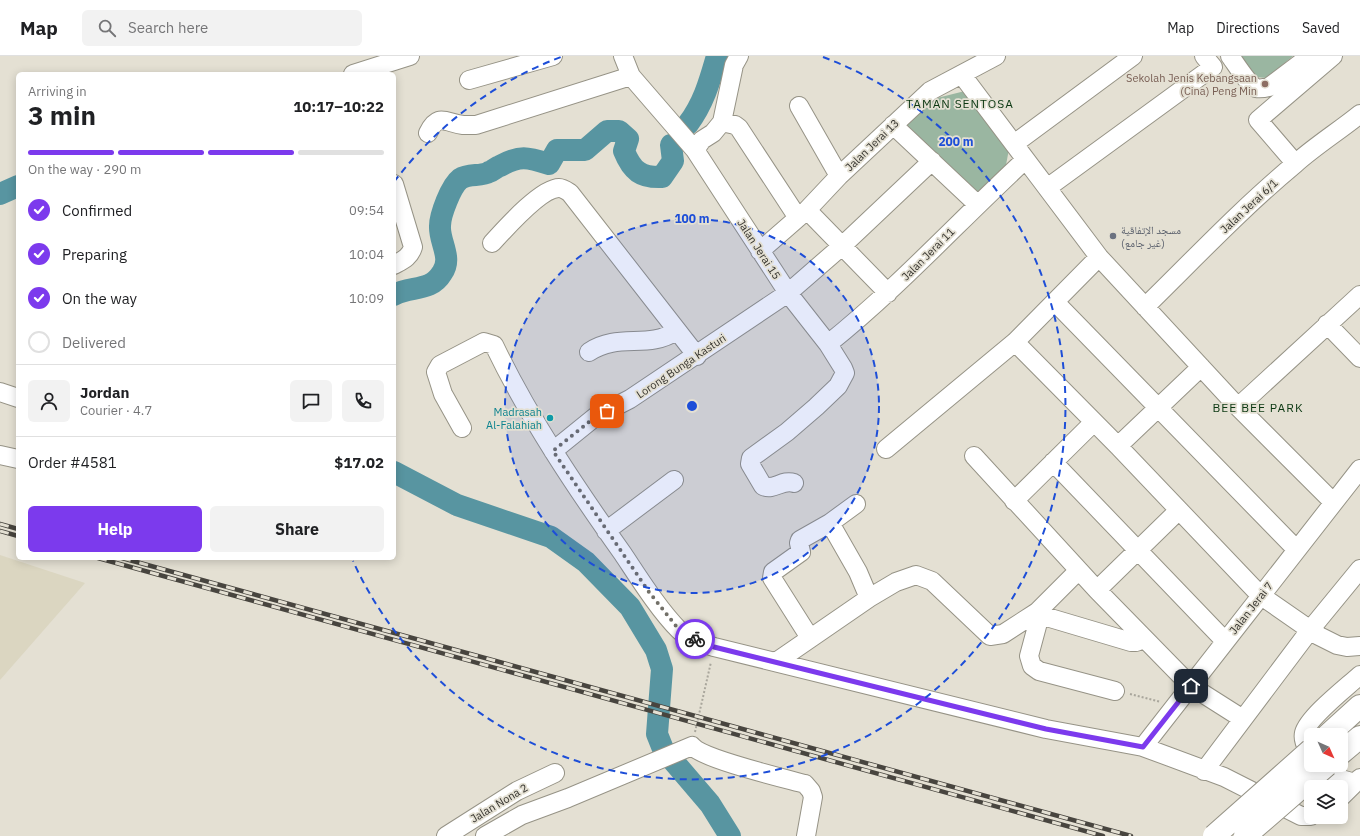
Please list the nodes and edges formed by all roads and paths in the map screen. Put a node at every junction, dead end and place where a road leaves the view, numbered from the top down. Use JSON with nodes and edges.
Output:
{"nodes":[{"id":1,"x":410,"y":56,"type":"edge"},
{"id":2,"x":553,"y":56,"type":"edge"},
{"id":3,"x":623,"y":56,"type":"edge"},
{"id":4,"x":739,"y":56,"type":"edge"},
{"id":5,"x":996,"y":56,"type":"edge"},
{"id":6,"x":1133,"y":56,"type":"edge"},
{"id":7,"x":1230,"y":56,"type":"edge"},
{"id":8,"x":1310,"y":56,"type":"edge"},
{"id":9,"x":1333,"y":56,"type":"edge"},
{"id":10,"x":1208,"y":61,"type":"edge"},
{"id":11,"x":360,"y":72,"type":"edge"},
{"id":12,"x":962,"y":75,"type":"junction"},
{"id":13,"x":631,"y":76,"type":"junction"},
{"id":14,"x":469,"y":80,"type":"dead end"},
{"id":15,"x":799,"y":106,"type":"dead end"},
{"id":16,"x":1360,"y":114,"type":"edge"},
{"id":17,"x":722,"y":122,"type":"junction"},
{"id":18,"x":893,"y":125,"type":"junction"},
{"id":19,"x":428,"y":133,"type":"dead end"},
{"id":20,"x":1014,"y":144,"type":"junction"},
{"id":21,"x":694,"y":150,"type":"junction"},
{"id":22,"x":1025,"y":160,"type":"junction"},
{"id":23,"x":932,"y":161,"type":"junction"},
{"id":24,"x":1295,"y":163,"type":"junction"},
{"id":25,"x":839,"y":176,"type":"junction"},
{"id":26,"x":1046,"y":188,"type":"junction"},
{"id":27,"x":396,"y":191,"type":"edge"},
{"id":28,"x":978,"y":204,"type":"junction"},
{"id":29,"x":802,"y":214,"type":"junction"},
{"id":30,"x":492,"y":244,"type":"dead end"},
{"id":31,"x":842,"y":246,"type":"junction"},
{"id":32,"x":760,"y":251,"type":"junction"},
{"id":33,"x":1099,"y":257,"type":"junction"},
{"id":34,"x":396,"y":264,"type":"edge"},
{"id":35,"x":788,"y":293,"type":"junction"},
{"id":36,"x":888,"y":293,"type":"junction"},
{"id":37,"x":1360,"y":295,"type":"edge"},
{"id":38,"x":1055,"y":302,"type":"junction"},
{"id":39,"x":1145,"y":307,"type":"junction"},
{"id":40,"x":1327,"y":324,"type":"junction"},
{"id":41,"x":676,"y":331,"type":"junction"},
{"id":42,"x":1015,"y":342,"type":"junction"},
{"id":43,"x":828,"y":344,"type":"junction"},
{"id":44,"x":589,"y":352,"type":"dead end"},
{"id":45,"x":697,"y":356,"type":"junction"},
{"id":46,"x":1360,"y":358,"type":"edge"},
{"id":47,"x":1201,"y":367,"type":"junction"},
{"id":48,"x":1238,"y":407,"type":"junction"},
{"id":49,"x":1158,"y":408,"type":"junction"},
{"id":50,"x":1094,"y":422,"type":"junction"},
{"id":51,"x":462,"y":428,"type":"dead end"},
{"id":52,"x":1118,"y":446,"type":"junction"},
{"id":53,"x":886,"y":449,"type":"dead end"},
{"id":54,"x":553,"y":451,"type":"junction"},
{"id":55,"x":0,"y":455,"type":"edge"},
{"id":56,"x":974,"y":456,"type":"dead end"},
{"id":57,"x":16,"y":459,"type":"edge"},
{"id":58,"x":1053,"y":462,"type":"junction"},
{"id":59,"x":1360,"y":469,"type":"edge"},
{"id":60,"x":674,"y":480,"type":"dead end"},
{"id":61,"x":794,"y":483,"type":"dead end"},
{"id":62,"x":1014,"y":501,"type":"junction"},
{"id":63,"x":1333,"y":502,"type":"junction"},
{"id":64,"x":856,"y":504,"type":"dead end"},
{"id":65,"x":1178,"y":511,"type":"junction"},
{"id":66,"x":830,"y":522,"type":"junction"},
{"id":67,"x":606,"y":531,"type":"junction"},
{"id":68,"x":1296,"y":549,"type":"junction"},
{"id":69,"x":1138,"y":550,"type":"junction"},
{"id":70,"x":1360,"y":569,"type":"edge"},
{"id":71,"x":1078,"y":571,"type":"junction"},
{"id":72,"x":1096,"y":590,"type":"junction"},
{"id":73,"x":1260,"y":595,"type":"junction"},
{"id":74,"x":869,"y":598,"type":"junction"},
{"id":75,"x":1038,"y":613,"type":"junction"},
{"id":76,"x":1310,"y":630,"type":"junction"},
{"id":77,"x":810,"y":638,"type":"junction"},
{"id":78,"x":1144,"y":639,"type":"junction"},
{"id":79,"x":1225,"y":641,"type":"junction"},
{"id":80,"x":1360,"y":646,"type":"edge"},
{"id":81,"x":714,"y":647,"type":"junction"},
{"id":82,"x":776,"y":662,"type":"junction"},
{"id":83,"x":1360,"y":675,"type":"edge"},
{"id":84,"x":1191,"y":686,"type":"junction"},
{"id":85,"x":1115,"y":690,"type":"joint"},
{"id":86,"x":1176,"y":705,"type":"junction"},
{"id":87,"x":1360,"y":706,"type":"edge"},
{"id":88,"x":1243,"y":719,"type":"junction"},
{"id":89,"x":1306,"y":728,"type":"edge"},
{"id":90,"x":1336,"y":728,"type":"edge"},
{"id":91,"x":1360,"y":737,"type":"edge"},
{"id":92,"x":1143,"y":747,"type":"junction"},
{"id":93,"x":1348,"y":747,"type":"edge"},
{"id":94,"x":688,"y":748,"type":"junction"},
{"id":95,"x":1304,"y":756,"type":"edge"},
{"id":96,"x":1204,"y":771,"type":"junction"},
{"id":97,"x":1319,"y":772,"type":"edge"},
{"id":98,"x":1327,"y":772,"type":"edge"},
{"id":99,"x":554,"y":773,"type":"dead end"},
{"id":100,"x":1358,"y":781,"type":"edge"},
{"id":101,"x":1348,"y":790,"type":"edge"},
{"id":102,"x":1304,"y":816,"type":"edge"},
{"id":103,"x":446,"y":836,"type":"edge"},
{"id":104,"x":485,"y":836,"type":"edge"},
{"id":105,"x":806,"y":836,"type":"edge"},
{"id":106,"x":1214,"y":836,"type":"edge"},
{"id":107,"x":1245,"y":836,"type":"edge"}],
"edges":[{"from":1,"to":11,"type":"street"},
{"from":2,"to":14,"type":"street"},
{"from":3,"to":13,"type":"street","name":"Jalan Jerai 15"},
{"from":4,"to":17,"type":"street"},
{"from":5,"to":12,"type":"street","name":"Jalan Jerai 13"},
{"from":6,"to":20,"type":"street"},
{"from":7,"to":8,"type":"street"},
{"from":9,"to":24,"type":"street"},
{"from":10,"to":26,"type":"street"},
{"from":12,"to":18,"type":"street","name":"Jalan Jerai 13"},
{"from":12,"to":20,"type":"street"},
{"from":13,"to":19,"type":"street"},
{"from":13,"to":21,"type":"street","name":"Jalan Jerai 15"},
{"from":15,"to":25,"type":"street"},
{"from":16,"to":24,"type":"street","name":"Jalan Jerai 6/1"},
{"from":17,"to":21,"type":"street"},
{"from":17,"to":29,"type":"street"},
{"from":18,"to":23,"type":"street"},
{"from":18,"to":25,"type":"street","name":"Jalan Jerai 13"},
{"from":20,"to":22,"type":"street"},
{"from":21,"to":32,"type":"street","name":"Jalan Jerai 15"},
{"from":22,"to":26,"type":"street"},
{"from":22,"to":28,"type":"street","name":"Jalan Jerai 11"},
{"from":23,"to":28,"type":"street"},
{"from":23,"to":31,"type":"street","name":"Lorong Bunga Kasturi"},
{"from":24,"to":39,"type":"street","name":"Jalan Jerai 6/1"},
{"from":25,"to":29,"type":"street","name":"Jalan Jerai 13"},
{"from":26,"to":33,"type":"street"},
{"from":27,"to":34,"type":"street"},
{"from":28,"to":36,"type":"street","name":"Jalan Jerai 11"},
{"from":29,"to":31,"type":"street"},
{"from":29,"to":32,"type":"street","name":"Jalan Jerai 13"},
{"from":30,"to":41,"type":"street"},
{"from":31,"to":35,"type":"street","name":"Lorong Bunga Kasturi"},
{"from":31,"to":36,"type":"street"},
{"from":32,"to":35,"type":"street","name":"Jalan Jerai 15"},
{"from":33,"to":38,"type":"street"},
{"from":33,"to":39,"type":"street"},
{"from":35,"to":43,"type":"street","name":"Jalan Jerai 15"},
{"from":35,"to":45,"type":"street","name":"Lorong Bunga Kasturi"},
{"from":36,"to":43,"type":"street","name":"Jalan Jerai 11"},
{"from":37,"to":40,"type":"street"},
{"from":38,"to":42,"type":"street"},
{"from":38,"to":49,"type":"street"},
{"from":39,"to":47,"type":"street"},
{"from":40,"to":46,"type":"street"},
{"from":40,"to":48,"type":"street"},
{"from":41,"to":44,"type":"street"},
{"from":41,"to":45,"type":"street"},
{"from":42,"to":50,"type":"street"},
{"from":42,"to":53,"type":"street"},
{"from":43,"to":61,"type":"street","name":"Jalan Jerai 15"},
{"from":45,"to":54,"type":"street","name":"Lorong Bunga Kasturi"},
{"from":47,"to":48,"type":"street"},
{"from":47,"to":49,"type":"street"},
{"from":48,"to":63,"type":"street"},
{"from":49,"to":52,"type":"street"},
{"from":49,"to":68,"type":"street"},
{"from":50,"to":52,"type":"street"},
{"from":50,"to":58,"type":"street"},
{"from":51,"to":54,"type":"street"},
{"from":52,"to":65,"type":"street"},
{"from":54,"to":67,"type":"street"},
{"from":55,"to":57,"type":"street"},
{"from":56,"to":62,"type":"street"},
{"from":58,"to":62,"type":"street"},
{"from":58,"to":69,"type":"street"},
{"from":59,"to":63,"type":"street","name":"Jalan Jerai 7"},
{"from":60,"to":67,"type":"street"},
{"from":62,"to":71,"type":"street"},
{"from":63,"to":68,"type":"street","name":"Jalan Jerai 7"},
{"from":64,"to":66,"type":"street"},
{"from":65,"to":69,"type":"street"},
{"from":65,"to":73,"type":"street"},
{"from":66,"to":74,"type":"street"},
{"from":66,"to":77,"type":"street"},
{"from":67,"to":81,"type":"street"},
{"from":68,"to":73,"type":"street","name":"Jalan Jerai 7"},
{"from":69,"to":72,"type":"street"},
{"from":69,"to":79,"type":"street"},
{"from":70,"to":76,"type":"street"},
{"from":71,"to":72,"type":"street"},
{"from":71,"to":75,"type":"street"},
{"from":72,"to":78,"type":"street"},
{"from":73,"to":76,"type":"street"},
{"from":73,"to":79,"type":"street","name":"Jalan Jerai 7"},
{"from":74,"to":75,"type":"street"},
{"from":74,"to":77,"type":"street"},
{"from":75,"to":78,"type":"street"},
{"from":75,"to":85,"type":"street"},
{"from":76,"to":80,"type":"street"},
{"from":76,"to":88,"type":"street"},
{"from":77,"to":82,"type":"street"},
{"from":78,"to":84,"type":"street"},
{"from":79,"to":84,"type":"street","name":"Jalan Jerai 7"},
{"from":81,"to":82,"type":"street"},
{"from":81,"to":94,"type":"path"},
{"from":82,"to":92,"type":"street"},
{"from":83,"to":89,"type":"street"},
{"from":84,"to":86,"type":"street","name":"Jalan Jerai 7"},
{"from":84,"to":88,"type":"street"},
{"from":85,"to":86,"type":"path"},
{"from":86,"to":92,"type":"street","name":"Jalan Jerai 7"},
{"from":87,"to":90,"type":"main road"},
{"from":88,"to":96,"type":"street"},
{"from":91,"to":93,"type":"main road"},
{"from":92,"to":96,"type":"street"},
{"from":94,"to":104,"type":"street"},
{"from":94,"to":105,"type":"street"},
{"from":95,"to":106,"type":"main road","bridge":true},
{"from":96,"to":102,"type":"street"},
{"from":97,"to":107,"type":"main road","bridge":true},
{"from":98,"to":100,"type":"street"},
{"from":99,"to":103,"type":"street","name":"Jalan Nona 2"},
{"from":100,"to":101,"type":"street"}]}
